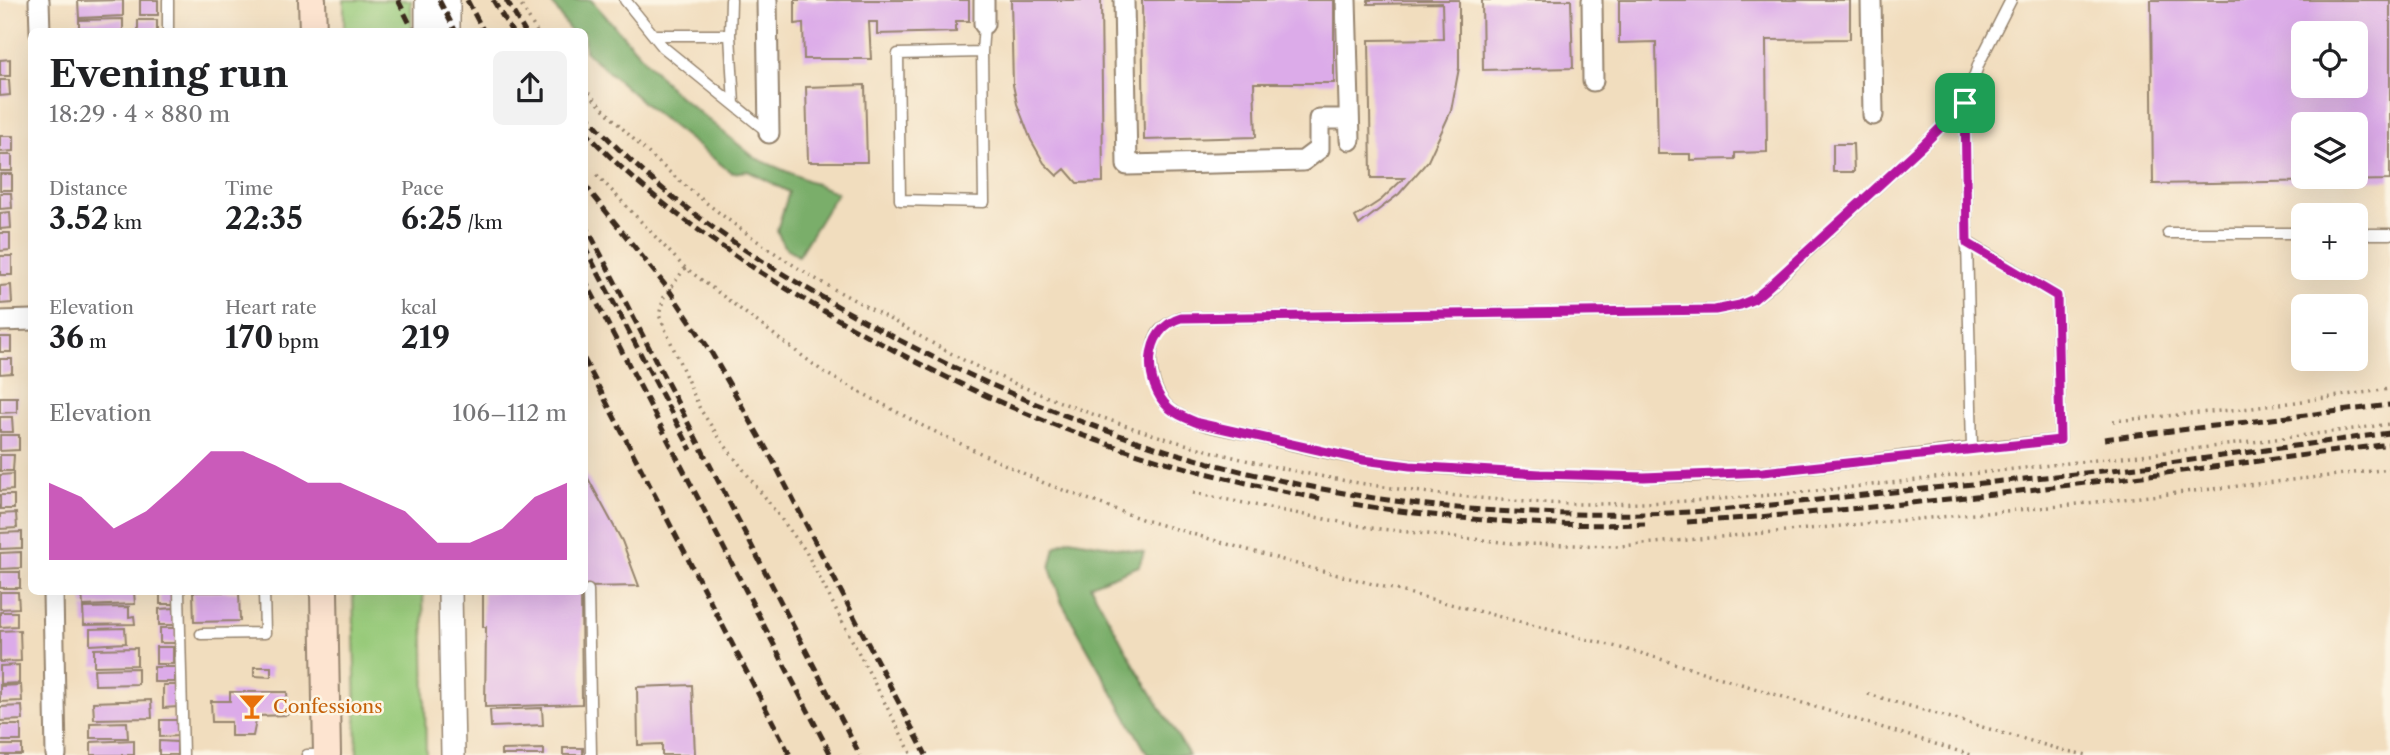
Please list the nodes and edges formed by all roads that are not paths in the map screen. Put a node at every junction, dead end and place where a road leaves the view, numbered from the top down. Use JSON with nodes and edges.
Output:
{"nodes":[{"id":1,"x":39,"y":0,"type":"edge"},
{"id":2,"x":168,"y":0,"type":"edge"},
{"id":3,"x":312,"y":0,"type":"edge"},
{"id":4,"x":427,"y":0,"type":"edge"},
{"id":5,"x":448,"y":0,"type":"edge"},
{"id":6,"x":625,"y":0,"type":"edge"},
{"id":7,"x":731,"y":0,"type":"edge"},
{"id":8,"x":767,"y":0,"type":"edge"},
{"id":9,"x":984,"y":0,"type":"edge"},
{"id":10,"x":1124,"y":0,"type":"edge"},
{"id":11,"x":1346,"y":0,"type":"edge"},
{"id":12,"x":1592,"y":0,"type":"edge"},
{"id":13,"x":1871,"y":0,"type":"edge"},
{"id":14,"x":2011,"y":0,"type":"edge"},
{"id":15,"x":984,"y":24,"type":"joint"},
{"id":16,"x":40,"y":28,"type":"edge"},
{"id":17,"x":168,"y":28,"type":"edge"},
{"id":18,"x":313,"y":28,"type":"edge"},
{"id":19,"x":427,"y":28,"type":"edge"},
{"id":20,"x":448,"y":28,"type":"edge"},
{"id":21,"x":654,"y":35,"type":"junction"},
{"id":22,"x":730,"y":35,"type":"junction"},
{"id":23,"x":982,"y":52,"type":"junction"},
{"id":24,"x":1593,"y":81,"type":"dead end"},
{"id":25,"x":1965,"y":103,"type":"junction"},
{"id":26,"x":734,"y":104,"type":"junction"},
{"id":27,"x":1872,"y":115,"type":"dead end"},
{"id":28,"x":1349,"y":119,"type":"junction"},
{"id":29,"x":769,"y":133,"type":"joint"},
{"id":30,"x":1350,"y":140,"type":"dead end"},
{"id":31,"x":2168,"y":233,"type":"dead end"},
{"id":32,"x":2291,"y":233,"type":"edge"},
{"id":33,"x":2368,"y":234,"type":"edge"},
{"id":34,"x":2390,"y":234,"type":"edge"},
{"id":35,"x":1967,"y":243,"type":"junction"},
{"id":36,"x":28,"y":320,"type":"edge"},
{"id":37,"x":0,"y":321,"type":"edge"},
{"id":38,"x":1972,"y":448,"type":"junction"},
{"id":39,"x":588,"y":590,"type":"dead end"},
{"id":40,"x":53,"y":595,"type":"edge"},
{"id":41,"x":179,"y":595,"type":"edge"},
{"id":42,"x":264,"y":595,"type":"edge"},
{"id":43,"x":324,"y":595,"type":"edge"},
{"id":44,"x":450,"y":595,"type":"edge"},
{"id":45,"x":201,"y":634,"type":"dead end"},
{"id":46,"x":57,"y":755,"type":"edge"},
{"id":47,"x":183,"y":755,"type":"edge"},
{"id":48,"x":307,"y":755,"type":"edge"},
{"id":49,"x":327,"y":755,"type":"edge"},
{"id":50,"x":453,"y":755,"type":"edge"},
{"id":51,"x":591,"y":755,"type":"edge"}],
"edges":[{"from":1,"to":16,"type":"street"},
{"from":2,"to":17,"type":"lane"},
{"from":3,"to":18,"type":"main road"},
{"from":4,"to":19,"type":"street"},
{"from":5,"to":20,"type":"street"},
{"from":6,"to":21,"type":"lane"},
{"from":7,"to":22,"type":"lane"},
{"from":8,"to":29,"type":"street"},
{"from":9,"to":15,"type":"street"},
{"from":10,"to":28,"type":"street"},
{"from":11,"to":28,"type":"street"},
{"from":12,"to":24,"type":"street"},
{"from":13,"to":27,"type":"street"},
{"from":14,"to":25,"type":"lane"},
{"from":15,"to":23,"type":"lane"},
{"from":21,"to":22,"type":"lane"},
{"from":21,"to":26,"type":"lane"},
{"from":22,"to":26,"type":"lane"},
{"from":23,"to":23,"type":"lane"},
{"from":25,"to":35,"type":"lane"},
{"from":25,"to":38,"type":"lane"},
{"from":26,"to":29,"type":"lane"},
{"from":28,"to":30,"type":"street"},
{"from":31,"to":32,"type":"lane"},
{"from":33,"to":34,"type":"lane"},
{"from":35,"to":38,"type":"lane"},
{"from":35,"to":38,"type":"lane"},
{"from":36,"to":37,"type":"street"},
{"from":39,"to":51,"type":"lane"},
{"from":40,"to":46,"type":"street"},
{"from":41,"to":47,"type":"lane"},
{"from":42,"to":45,"type":"lane"},
{"from":43,"to":49,"type":"main road"},
{"from":44,"to":50,"type":"street"},
{"from":48,"to":49,"type":"lane"}]}
